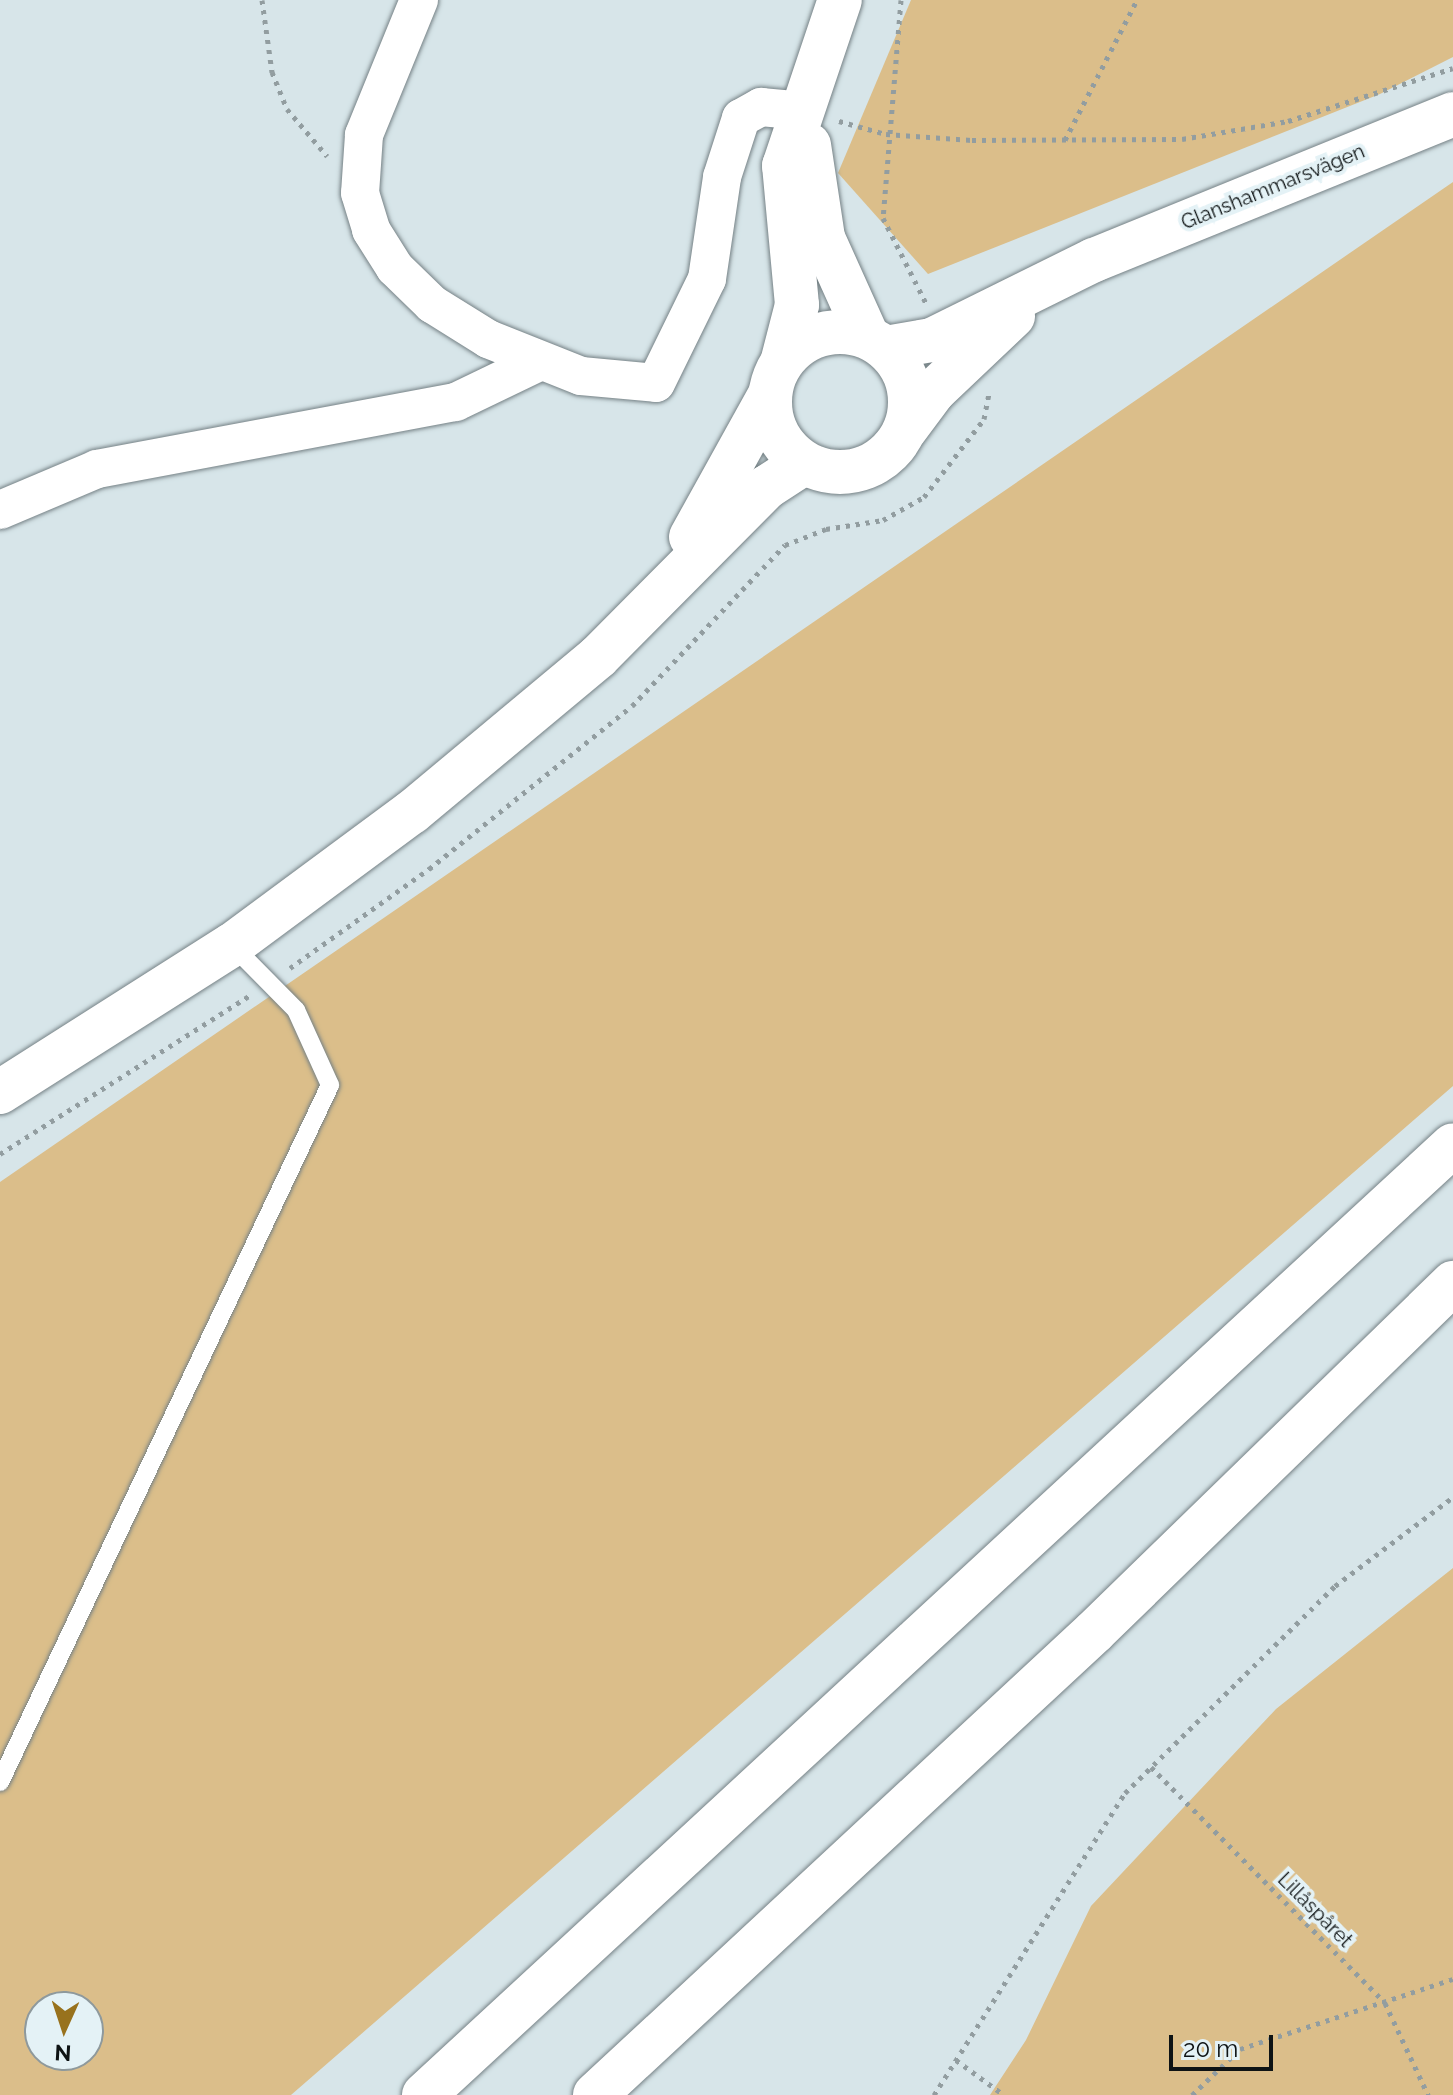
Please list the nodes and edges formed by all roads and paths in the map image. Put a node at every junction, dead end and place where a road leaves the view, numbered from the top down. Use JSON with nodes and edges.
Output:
{"nodes":[{"id":1,"x":262,"y":0,"type":"edge"},
{"id":2,"x":419,"y":0,"type":"edge"},
{"id":3,"x":1137,"y":0,"type":"edge"},
{"id":4,"x":835,"y":12,"type":"edge"},
{"id":5,"x":1453,"y":68,"type":"edge"},
{"id":6,"x":804,"y":111,"type":"junction"},
{"id":7,"x":1453,"y":114,"type":"edge"},
{"id":8,"x":1065,"y":140,"type":"junction"},
{"id":9,"x":360,"y":193,"type":"junction"},
{"id":10,"x":1094,"y":260,"type":"junction"},
{"id":11,"x":876,"y":342,"type":"junction"},
{"id":12,"x":537,"y":363,"type":"junction"},
{"id":13,"x":776,"y":378,"type":"junction"},
{"id":14,"x":905,"y":430,"type":"junction"},
{"id":15,"x":804,"y":463,"type":"junction"},
{"id":16,"x":0,"y":510,"type":"edge"},
{"id":17,"x":646,"y":611,"type":"junction"},
{"id":18,"x":232,"y":945,"type":"junction"},
{"id":19,"x":0,"y":1092,"type":"edge"},
{"id":20,"x":1453,"y":1145,"type":"edge"},
{"id":21,"x":1453,"y":1283,"type":"edge"},
{"id":22,"x":1453,"y":1497,"type":"edge"},
{"id":23,"x":1151,"y":1767,"type":"junction"},
{"id":24,"x":0,"y":1782,"type":"edge"},
{"id":25,"x":1453,"y":1979,"type":"edge"},
{"id":26,"x":1385,"y":2003,"type":"junction"},
{"id":27,"x":956,"y":2060,"type":"junction"},
{"id":28,"x":424,"y":2095,"type":"edge"},
{"id":29,"x":595,"y":2095,"type":"edge"},
{"id":30,"x":934,"y":2095,"type":"edge"},
{"id":31,"x":1004,"y":2095,"type":"edge"},
{"id":32,"x":1192,"y":2095,"type":"edge"},
{"id":33,"x":1428,"y":2095,"type":"edge"}],
"edges":[{"from":1,"to":9,"type":"path"},
{"from":2,"to":9,"type":"street"},
{"from":3,"to":8,"type":"path"},
{"from":4,"to":6,"type":"main road"},
{"from":5,"to":8,"type":"path"},
{"from":6,"to":8,"type":"path"},
{"from":6,"to":11,"type":"main road"},
{"from":6,"to":12,"type":"street"},
{"from":6,"to":13,"type":"main road"},
{"from":7,"to":10,"type":"main road","name":"Glanshammarsvägen"},
{"from":9,"to":12,"type":"street"},
{"from":10,"to":11,"type":"main road","name":"Glanshammarsvägen"},
{"from":10,"to":14,"type":"main road","name":"Glanshammarsvägen"},
{"from":11,"to":13,"type":"main road"},
{"from":11,"to":14,"type":"main road"},
{"from":12,"to":16,"type":"street"},
{"from":13,"to":15,"type":"main road"},
{"from":13,"to":17,"type":"main road"},
{"from":14,"to":15,"type":"main road"},
{"from":15,"to":17,"type":"main road"},
{"from":17,"to":18,"type":"main road"},
{"from":18,"to":19,"type":"main road"},
{"from":18,"to":24,"type":"lane"},
{"from":20,"to":28,"type":"main road"},
{"from":21,"to":29,"type":"main road"},
{"from":22,"to":23,"type":"path"},
{"from":23,"to":26,"type":"path","name":"Lillåspåret"},
{"from":23,"to":27,"type":"path"},
{"from":25,"to":26,"type":"path"},
{"from":26,"to":32,"type":"path"},
{"from":26,"to":33,"type":"path","name":"Lillåspåret"},
{"from":27,"to":30,"type":"path"},
{"from":27,"to":31,"type":"path"}]}
